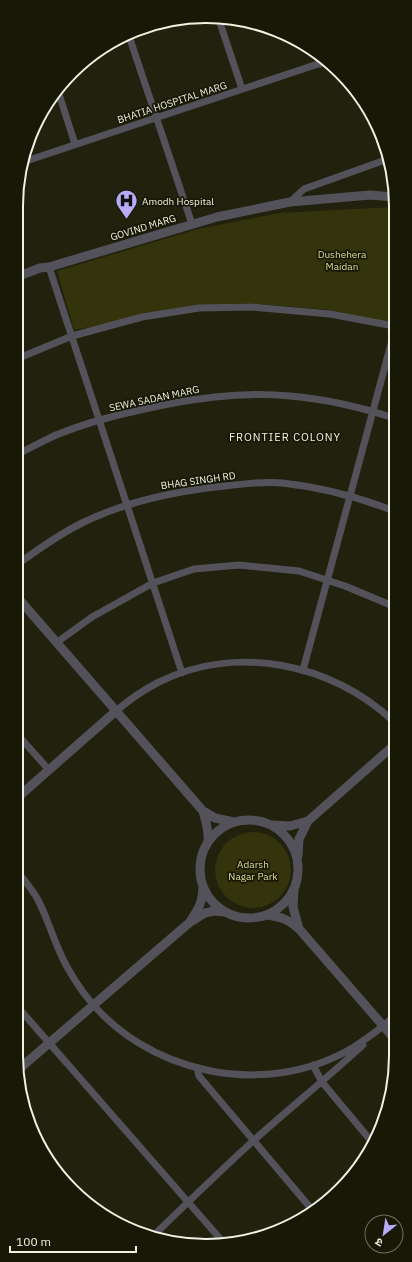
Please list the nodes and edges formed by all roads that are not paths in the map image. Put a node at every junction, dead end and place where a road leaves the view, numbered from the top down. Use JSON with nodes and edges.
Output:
{"nodes":[{"id":1,"x":223,"y":24,"type":"edge"},
{"id":2,"x":130,"y":40,"type":"edge"},
{"id":3,"x":321,"y":64,"type":"edge"},
{"id":4,"x":242,"y":90,"type":"junction"},
{"id":5,"x":60,"y":96,"type":"edge"},
{"id":6,"x":156,"y":118,"type":"junction"},
{"id":7,"x":76,"y":144,"type":"junction"},
{"id":8,"x":29,"y":160,"type":"edge"},
{"id":9,"x":383,"y":161,"type":"edge"},
{"id":10,"x":389,"y":196,"type":"edge"},
{"id":11,"x":290,"y":202,"type":"junction"},
{"id":12,"x":192,"y":224,"type":"junction"},
{"id":13,"x":49,"y":267,"type":"junction"},
{"id":14,"x":23,"y":274,"type":"edge"},
{"id":15,"x":389,"y":325,"type":"edge"},
{"id":16,"x":72,"y":336,"type":"junction"},
{"id":17,"x":389,"y":352,"type":"edge"},
{"id":18,"x":23,"y":356,"type":"edge"},
{"id":19,"x":374,"y":411,"type":"junction"},
{"id":20,"x":389,"y":416,"type":"edge"},
{"id":21,"x":100,"y":420,"type":"junction"},
{"id":22,"x":23,"y":452,"type":"edge"},
{"id":23,"x":351,"y":496,"type":"junction"},
{"id":24,"x":128,"y":504,"type":"junction"},
{"id":25,"x":389,"y":509,"type":"edge"},
{"id":26,"x":23,"y":560,"type":"edge"},
{"id":27,"x":328,"y":580,"type":"junction"},
{"id":28,"x":153,"y":583,"type":"junction"},
{"id":29,"x":23,"y":604,"type":"edge"},
{"id":30,"x":389,"y":604,"type":"edge"},
{"id":31,"x":56,"y":643,"type":"junction"},
{"id":32,"x":303,"y":670,"type":"junction"},
{"id":33,"x":182,"y":673,"type":"junction"},
{"id":34,"x":116,"y":711,"type":"junction"},
{"id":35,"x":389,"y":718,"type":"edge"},
{"id":36,"x":23,"y":741,"type":"edge"},
{"id":37,"x":389,"y":750,"type":"edge"},
{"id":38,"x":49,"y":770,"type":"junction"},
{"id":39,"x":23,"y":793,"type":"edge"},
{"id":40,"x":203,"y":812,"type":"junction"},
{"id":41,"x":308,"y":821,"type":"junction"},
{"id":42,"x":234,"y":822,"type":"junction"},
{"id":43,"x":271,"y":824,"type":"junction"},
{"id":44,"x":208,"y":841,"type":"junction"},
{"id":45,"x":298,"y":862,"type":"junction"},
{"id":46,"x":23,"y":879,"type":"edge"},
{"id":47,"x":295,"y":887,"type":"junction"},
{"id":48,"x":203,"y":888,"type":"junction"},
{"id":49,"x":225,"y":912,"type":"junction"},
{"id":50,"x":266,"y":915,"type":"junction"},
{"id":51,"x":189,"y":922,"type":"junction"},
{"id":52,"x":300,"y":930,"type":"junction"},
{"id":53,"x":94,"y":1004,"type":"junction"},
{"id":54,"x":23,"y":1013,"type":"edge"},
{"id":55,"x":389,"y":1021,"type":"edge"},
{"id":56,"x":384,"y":1026,"type":"junction"},
{"id":57,"x":389,"y":1032,"type":"edge"},
{"id":58,"x":49,"y":1043,"type":"junction"},
{"id":59,"x":313,"y":1065,"type":"junction"},
{"id":60,"x":23,"y":1066,"type":"edge"},
{"id":61,"x":197,"y":1068,"type":"junction"},
{"id":62,"x":322,"y":1082,"type":"junction"},
{"id":63,"x":369,"y":1139,"type":"edge"},
{"id":64,"x":253,"y":1141,"type":"junction"},
{"id":65,"x":188,"y":1201,"type":"junction"},
{"id":66,"x":310,"y":1207,"type":"edge"},
{"id":67,"x":157,"y":1232,"type":"edge"},
{"id":68,"x":220,"y":1239,"type":"edge"}],
"edges":[{"from":1,"to":4,"type":"street"},
{"from":2,"to":6,"type":"street"},
{"from":3,"to":4,"type":"street","name":"BHATIA HOSPITAL MARG"},
{"from":4,"to":6,"type":"street","name":"BHATIA HOSPITAL MARG"},
{"from":5,"to":7,"type":"street"},
{"from":6,"to":7,"type":"street","name":"BHATIA HOSPITAL MARG"},
{"from":6,"to":12,"type":"street"},
{"from":7,"to":8,"type":"street","name":"BHATIA HOSPITAL MARG"},
{"from":9,"to":11,"type":"street"},
{"from":10,"to":11,"type":"street","name":"GOVIND MARG"},
{"from":11,"to":12,"type":"street","name":"GOVIND MARG"},
{"from":12,"to":13,"type":"street","name":"GOVIND MARG"},
{"from":13,"to":14,"type":"street","name":"GOVIND MARG"},
{"from":13,"to":16,"type":"street"},
{"from":15,"to":16,"type":"street"},
{"from":16,"to":18,"type":"street"},
{"from":16,"to":21,"type":"street"},
{"from":17,"to":19,"type":"street"},
{"from":19,"to":20,"type":"street","name":"SEWA SADAN MARG"},
{"from":19,"to":21,"type":"street","name":"SEWA SADAN MARG"},
{"from":19,"to":23,"type":"street"},
{"from":21,"to":22,"type":"street","name":"SEWA SADAN MARG"},
{"from":21,"to":24,"type":"street"},
{"from":23,"to":24,"type":"street","name":"BHAG SINGH RD"},
{"from":23,"to":25,"type":"street","name":"BHAG SINGH RD"},
{"from":23,"to":27,"type":"street"},
{"from":24,"to":26,"type":"street","name":"BHAG SINGH RD"},
{"from":24,"to":28,"type":"street"},
{"from":27,"to":28,"type":"street"},
{"from":27,"to":30,"type":"street"},
{"from":27,"to":32,"type":"street"},
{"from":28,"to":31,"type":"street"},
{"from":28,"to":33,"type":"street"},
{"from":29,"to":31,"type":"street"},
{"from":31,"to":34,"type":"street"},
{"from":32,"to":33,"type":"street"},
{"from":32,"to":35,"type":"street"},
{"from":33,"to":34,"type":"street"},
{"from":34,"to":38,"type":"street"},
{"from":34,"to":40,"type":"street"},
{"from":36,"to":38,"type":"street"},
{"from":37,"to":41,"type":"street"},
{"from":38,"to":39,"type":"street"},
{"from":40,"to":42,"type":"street"},
{"from":40,"to":44,"type":"street"},
{"from":41,"to":43,"type":"street"},
{"from":41,"to":45,"type":"street"},
{"from":42,"to":43,"type":"street"},
{"from":42,"to":44,"type":"street"},
{"from":43,"to":45,"type":"street"},
{"from":44,"to":48,"type":"street"},
{"from":45,"to":47,"type":"street"},
{"from":46,"to":53,"type":"street"},
{"from":47,"to":50,"type":"street"},
{"from":47,"to":52,"type":"street"},
{"from":48,"to":49,"type":"street"},
{"from":48,"to":51,"type":"street"},
{"from":49,"to":50,"type":"street"},
{"from":49,"to":51,"type":"street"},
{"from":50,"to":52,"type":"street"},
{"from":51,"to":53,"type":"street"},
{"from":52,"to":56,"type":"street"},
{"from":53,"to":58,"type":"street"},
{"from":53,"to":61,"type":"street"},
{"from":54,"to":58,"type":"street"},
{"from":55,"to":56,"type":"street"},
{"from":56,"to":57,"type":"street"},
{"from":56,"to":59,"type":"street"},
{"from":56,"to":62,"type":"street"},
{"from":58,"to":60,"type":"street"},
{"from":58,"to":65,"type":"street"},
{"from":59,"to":61,"type":"street"},
{"from":59,"to":62,"type":"street"},
{"from":61,"to":64,"type":"street"},
{"from":62,"to":63,"type":"street"},
{"from":62,"to":64,"type":"street"},
{"from":64,"to":65,"type":"street"},
{"from":64,"to":66,"type":"street"},
{"from":65,"to":67,"type":"street"},
{"from":65,"to":68,"type":"street"}]}
